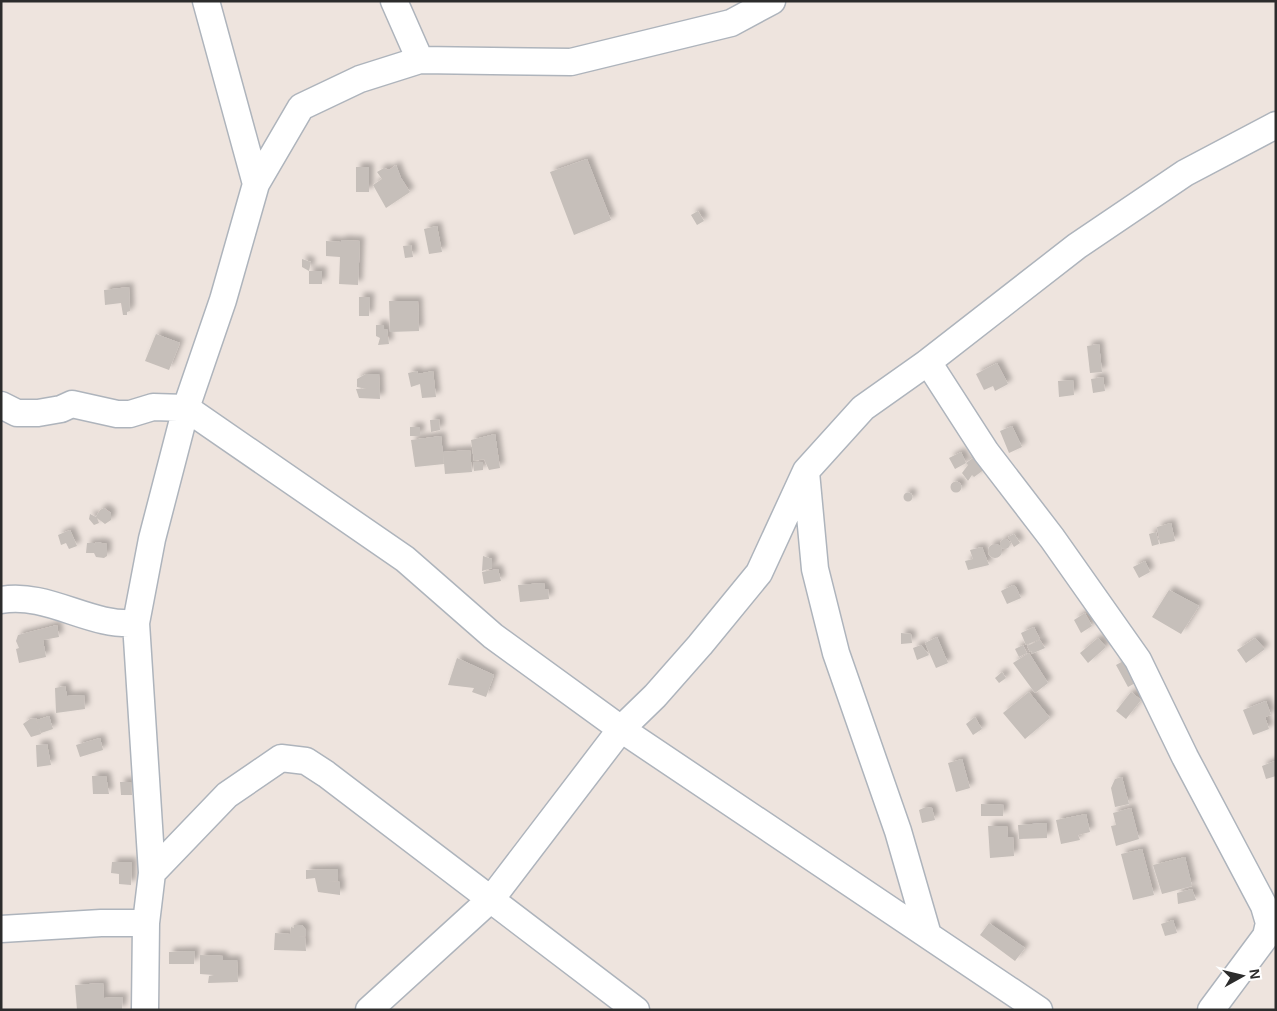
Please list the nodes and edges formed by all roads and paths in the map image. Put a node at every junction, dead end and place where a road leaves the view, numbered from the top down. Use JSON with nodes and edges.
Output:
{"nodes":[{"id":1,"x":206,"y":1,"type":"edge"},
{"id":2,"x":394,"y":1,"type":"edge"},
{"id":3,"x":772,"y":1,"type":"edge"},
{"id":4,"x":420,"y":60,"type":"junction"},
{"id":5,"x":1276,"y":125,"type":"edge"},
{"id":6,"x":256,"y":184,"type":"junction"},
{"id":7,"x":928,"y":362,"type":"junction"},
{"id":8,"x":1,"y":405,"type":"edge"},
{"id":9,"x":186,"y":408,"type":"junction"},
{"id":10,"x":806,"y":471,"type":"junction"},
{"id":11,"x":1,"y":600,"type":"edge"},
{"id":12,"x":136,"y":623,"type":"junction"},
{"id":13,"x":621,"y":729,"type":"junction"},
{"id":14,"x":152,"y":873,"type":"junction"},
{"id":15,"x":492,"y":898,"type":"junction"},
{"id":16,"x":146,"y":923,"type":"junction"},
{"id":17,"x":1,"y":929,"type":"edge"},
{"id":18,"x":928,"y":935,"type":"junction"},
{"id":19,"x":145,"y":1010,"type":"edge"},
{"id":20,"x":369,"y":1010,"type":"edge"},
{"id":21,"x":636,"y":1010,"type":"edge"},
{"id":22,"x":1039,"y":1010,"type":"edge"},
{"id":23,"x":1211,"y":1010,"type":"edge"}],
"edges":[{"from":1,"to":6,"type":"street"},
{"from":2,"to":4,"type":"street"},
{"from":3,"to":4,"type":"street"},
{"from":4,"to":6,"type":"street"},
{"from":5,"to":7,"type":"street"},
{"from":6,"to":9,"type":"street"},
{"from":7,"to":10,"type":"street"},
{"from":7,"to":23,"type":"street"},
{"from":8,"to":9,"type":"street"},
{"from":9,"to":12,"type":"street"},
{"from":9,"to":13,"type":"street"},
{"from":10,"to":13,"type":"street"},
{"from":10,"to":18,"type":"street"},
{"from":11,"to":12,"type":"street"},
{"from":12,"to":14,"type":"street"},
{"from":13,"to":15,"type":"street"},
{"from":13,"to":18,"type":"street"},
{"from":14,"to":15,"type":"street"},
{"from":14,"to":16,"type":"street"},
{"from":15,"to":20,"type":"street"},
{"from":15,"to":21,"type":"street"},
{"from":16,"to":17,"type":"street"},
{"from":16,"to":19,"type":"street"},
{"from":18,"to":22,"type":"street"}]}
